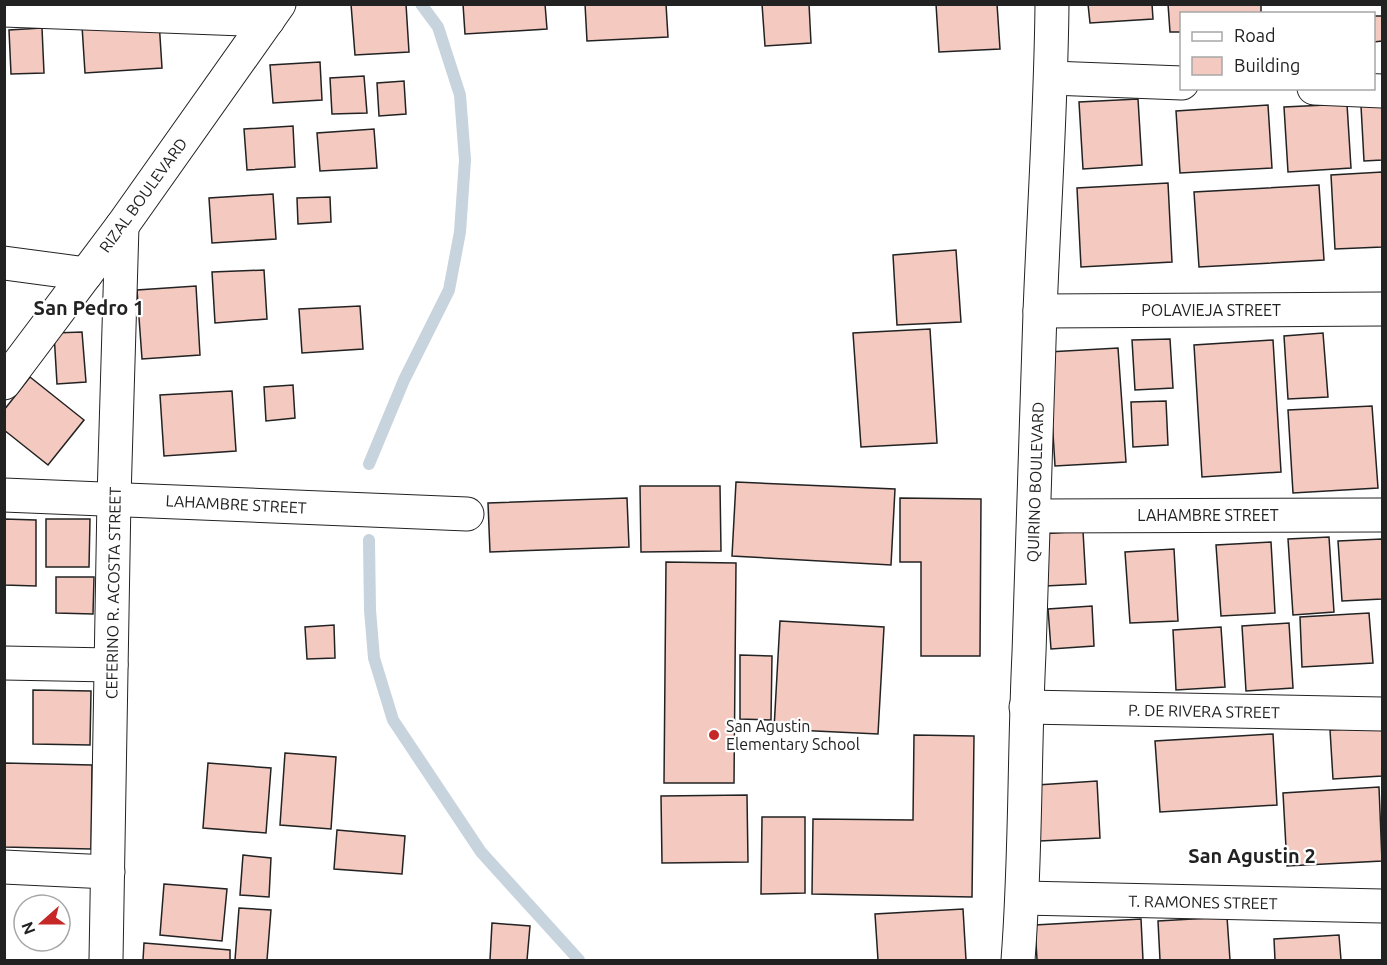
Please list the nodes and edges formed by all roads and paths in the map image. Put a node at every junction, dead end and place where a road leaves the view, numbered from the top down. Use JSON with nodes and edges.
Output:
{"nodes":[{"id":1,"x":1053,"y":4,"type":"edge"},
{"id":2,"x":4,"y":10,"type":"edge"},
{"id":3,"x":273,"y":12,"type":"edge"},
{"id":4,"x":1051,"y":78,"type":"junction"},
{"id":5,"x":1180,"y":83,"type":"edge"},
{"id":6,"x":1360,"y":90,"type":"edge"},
{"id":7,"x":1383,"y":91,"type":"edge"},
{"id":8,"x":122,"y":226,"type":"junction"},
{"id":9,"x":4,"y":263,"type":"edge"},
{"id":10,"x":86,"y":274,"type":"junction"},
{"id":11,"x":1383,"y":309,"type":"edge"},
{"id":12,"x":1040,"y":311,"type":"junction"},
{"id":13,"x":4,"y":383,"type":"edge"},
{"id":14,"x":4,"y":495,"type":"edge"},
{"id":15,"x":114,"y":498,"type":"junction"},
{"id":16,"x":467,"y":514,"type":"dead end"},
{"id":17,"x":1383,"y":514,"type":"edge"},
{"id":18,"x":1035,"y":516,"type":"junction"},
{"id":19,"x":4,"y":663,"type":"edge"},
{"id":20,"x":111,"y":665,"type":"junction"},
{"id":21,"x":1026,"y":707,"type":"junction"},
{"id":22,"x":1383,"y":714,"type":"edge"},
{"id":23,"x":4,"y":867,"type":"edge"},
{"id":24,"x":108,"y":872,"type":"junction"},
{"id":25,"x":1023,"y":898,"type":"junction"},
{"id":26,"x":1383,"y":906,"type":"edge"},
{"id":27,"x":106,"y":960,"type":"edge"},
{"id":28,"x":1018,"y":960,"type":"edge"}],
"edges":[{"from":1,"to":4,"type":"street","name":"QUIRINO BOULEVARD"},
{"from":2,"to":3,"type":"street"},
{"from":3,"to":8,"type":"street","name":"RIZAL BOULEVARD"},
{"from":4,"to":5,"type":"street"},
{"from":4,"to":12,"type":"street","name":"QUIRINO BOULEVARD"},
{"from":6,"to":7,"type":"street"},
{"from":8,"to":10,"type":"street","name":"RIZAL BOULEVARD"},
{"from":8,"to":15,"type":"street","name":"CEFERINO R. ACOSTA STREET"},
{"from":9,"to":10,"type":"street"},
{"from":10,"to":13,"type":"street","name":"RIZAL BOULEVARD"},
{"from":11,"to":12,"type":"street","name":"POLAVIEJA STREET"},
{"from":12,"to":18,"type":"street","name":"QUIRINO BOULEVARD"},
{"from":14,"to":15,"type":"street","name":"LAHAMBRE STREET"},
{"from":15,"to":16,"type":"street","name":"LAHAMBRE STREET"},
{"from":15,"to":20,"type":"street","name":"CEFERINO R. ACOSTA STREET"},
{"from":17,"to":18,"type":"street","name":"LAHAMBRE STREET"},
{"from":18,"to":21,"type":"street","name":"QUIRINO BOULEVARD"},
{"from":19,"to":20,"type":"street"},
{"from":20,"to":24,"type":"street","name":"CEFERINO R. ACOSTA STREET"},
{"from":21,"to":22,"type":"street","name":"P. DE RIVERA STREET"},
{"from":21,"to":25,"type":"street","name":"QUIRINO BOULEVARD"},
{"from":23,"to":24,"type":"street"},
{"from":24,"to":27,"type":"street","name":"CEFERINO R. ACOSTA STREET"},
{"from":25,"to":26,"type":"street","name":"T. RAMONES STREET"},
{"from":25,"to":28,"type":"street","name":"QUIRINO BOULEVARD"}]}
